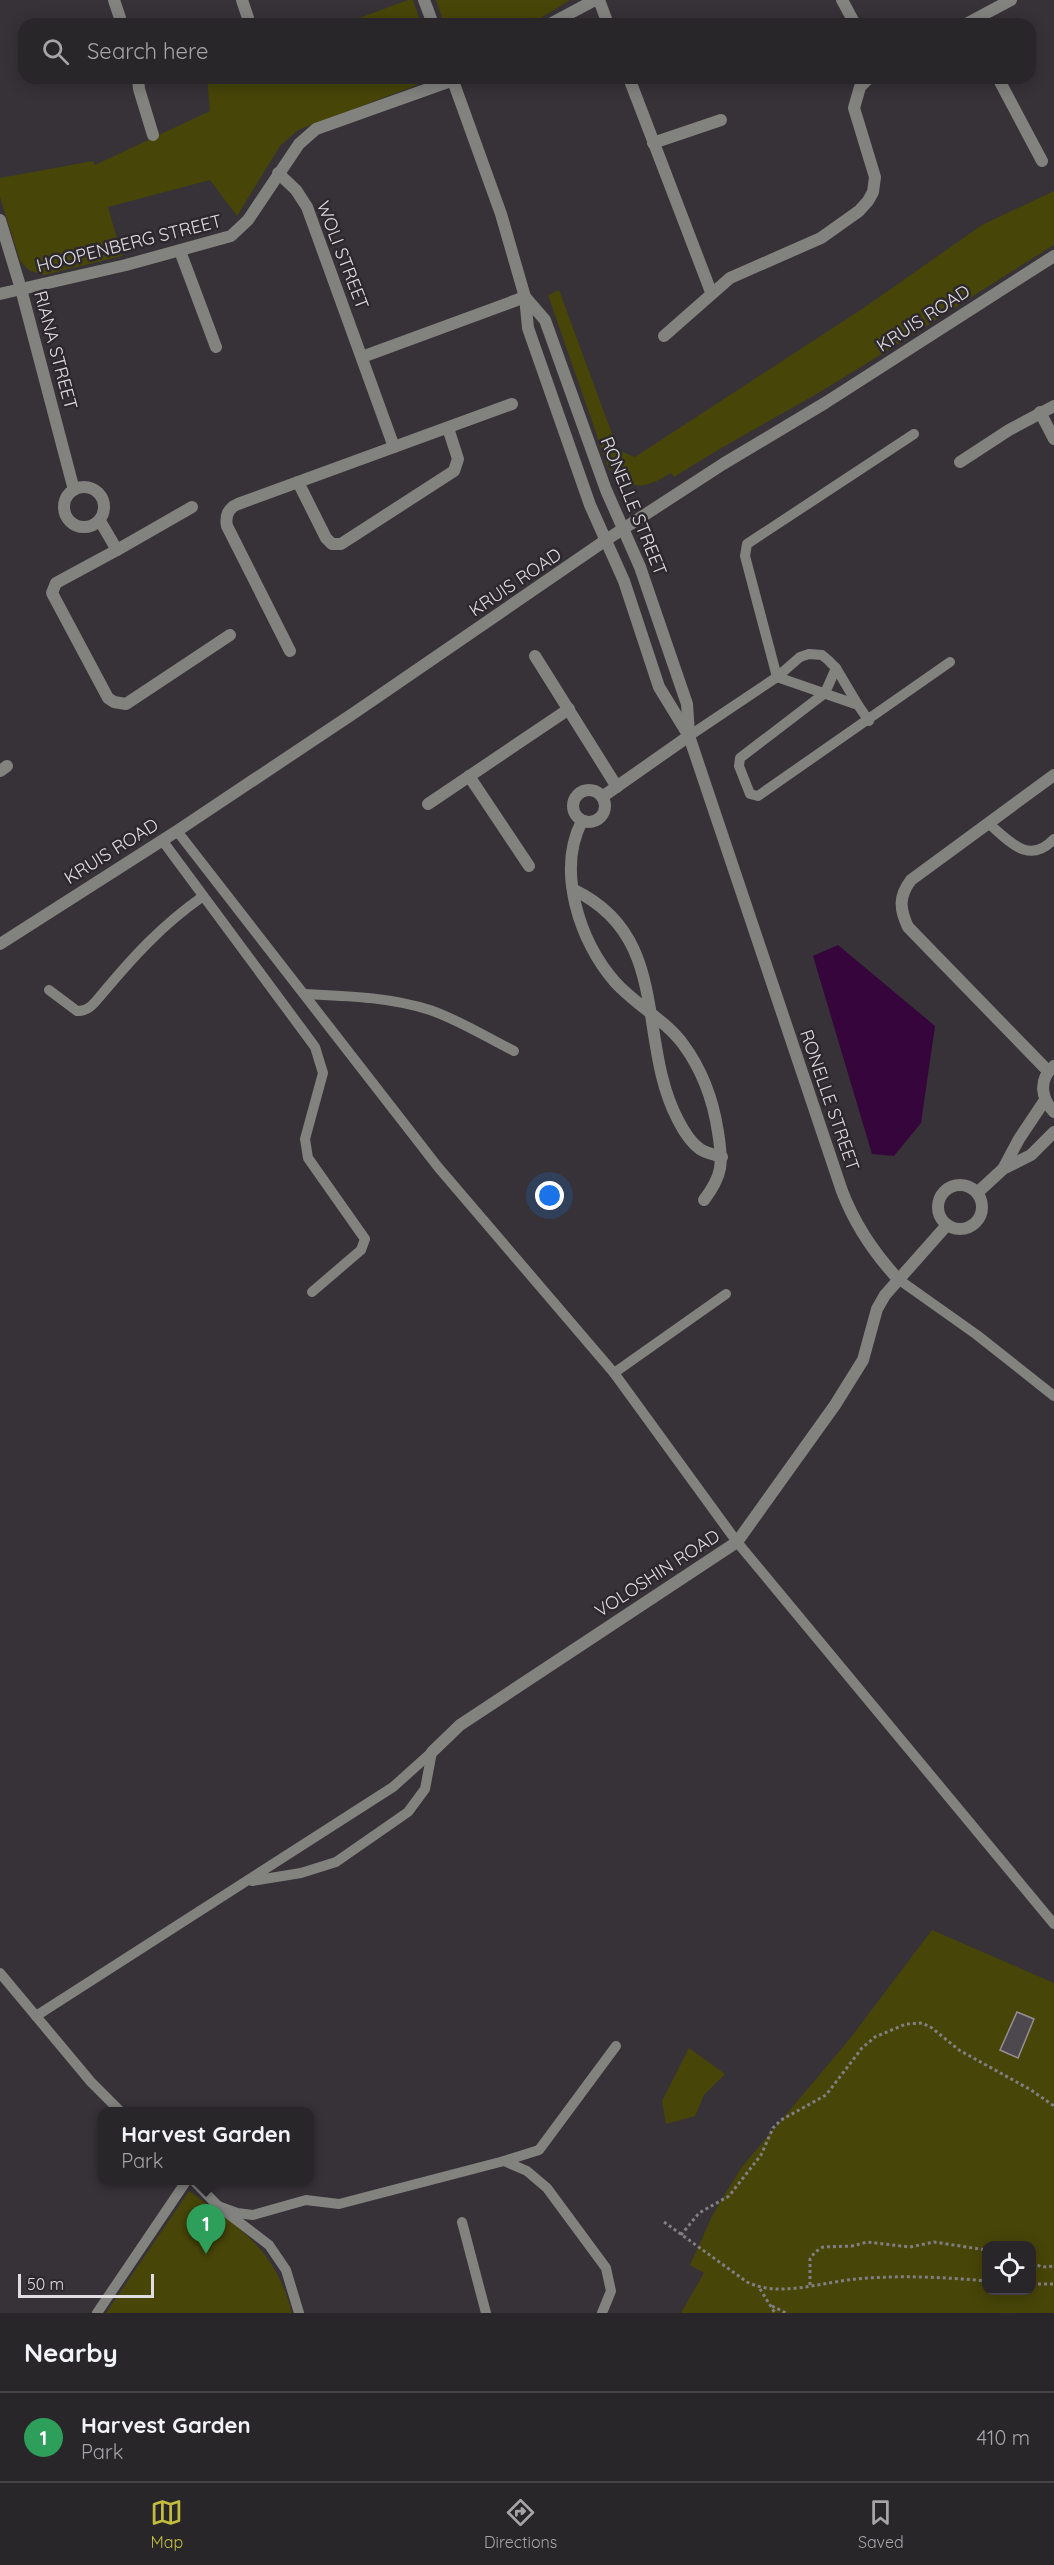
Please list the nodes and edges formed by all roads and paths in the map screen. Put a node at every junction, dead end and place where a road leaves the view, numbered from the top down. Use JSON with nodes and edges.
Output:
{"nodes":[{"id":1,"x":114,"y":0,"type":"edge"},
{"id":2,"x":242,"y":0,"type":"edge"},
{"id":3,"x":424,"y":0,"type":"edge"},
{"id":4,"x":597,"y":0,"type":"edge"},
{"id":5,"x":842,"y":0,"type":"edge"},
{"id":6,"x":1011,"y":0,"type":"edge"},
{"id":7,"x":120,"y":18,"type":"edge"},
{"id":8,"x":248,"y":18,"type":"edge"},
{"id":9,"x":431,"y":18,"type":"edge"},
{"id":10,"x":562,"y":18,"type":"edge"},
{"id":11,"x":605,"y":18,"type":"edge"},
{"id":12,"x":852,"y":18,"type":"edge"},
{"id":13,"x":979,"y":18,"type":"edge"},
{"id":14,"x":139,"y":84,"type":"edge"},
{"id":15,"x":441,"y":84,"type":"edge"},
{"id":16,"x":457,"y":84,"type":"edge"},
{"id":17,"x":630,"y":84,"type":"edge"},
{"id":18,"x":863,"y":84,"type":"edge"},
{"id":19,"x":1001,"y":84,"type":"edge"},
{"id":20,"x":721,"y":120,"type":"dead end"},
{"id":21,"x":153,"y":135,"type":"dead end"},
{"id":22,"x":653,"y":143,"type":"junction"},
{"id":23,"x":1042,"y":161,"type":"dead end"},
{"id":24,"x":278,"y":173,"type":"junction"},
{"id":25,"x":0,"y":220,"type":"edge"},
{"id":26,"x":180,"y":251,"type":"junction"},
{"id":27,"x":1054,"y":256,"type":"edge"},
{"id":28,"x":21,"y":289,"type":"junction"},
{"id":29,"x":711,"y":292,"type":"junction"},
{"id":30,"x":0,"y":294,"type":"edge"},
{"id":31,"x":525,"y":297,"type":"junction"},
{"id":32,"x":664,"y":336,"type":"dead end"},
{"id":33,"x":216,"y":347,"type":"dead end"},
{"id":34,"x":362,"y":357,"type":"junction"},
{"id":35,"x":512,"y":404,"type":"dead end"},
{"id":36,"x":1054,"y":406,"type":"edge"},
{"id":37,"x":1040,"y":412,"type":"junction"},
{"id":38,"x":448,"y":428,"type":"junction"},
{"id":39,"x":914,"y":434,"type":"dead end"},
{"id":40,"x":1054,"y":439,"type":"edge"},
{"id":41,"x":394,"y":447,"type":"junction"},
{"id":42,"x":960,"y":462,"type":"dead end"},
{"id":43,"x":298,"y":482,"type":"junction"},
{"id":44,"x":74,"y":490,"type":"junction"},
{"id":45,"x":192,"y":507,"type":"dead end"},
{"id":46,"x":100,"y":521,"type":"junction"},
{"id":47,"x":623,"y":528,"type":"junction"},
{"id":48,"x":606,"y":540,"type":"junction"},
{"id":49,"x":117,"y":550,"type":"junction"},
{"id":50,"x":230,"y":635,"type":"dead end"},
{"id":51,"x":290,"y":651,"type":"dead end"},
{"id":52,"x":535,"y":656,"type":"dead end"},
{"id":53,"x":950,"y":662,"type":"dead end"},
{"id":54,"x":836,"y":668,"type":"junction"},
{"id":55,"x":777,"y":677,"type":"junction"},
{"id":56,"x":825,"y":693,"type":"junction"},
{"id":57,"x":858,"y":705,"type":"junction"},
{"id":58,"x":568,"y":709,"type":"junction"},
{"id":59,"x":869,"y":721,"type":"junction"},
{"id":60,"x":689,"y":736,"type":"junction"},
{"id":61,"x":1054,"y":775,"type":"edge"},
{"id":62,"x":469,"y":776,"type":"junction"},
{"id":63,"x":617,"y":787,"type":"junction"},
{"id":64,"x":602,"y":797,"type":"junction"},
{"id":65,"x":428,"y":804,"type":"dead end"},
{"id":66,"x":582,"y":821,"type":"junction"},
{"id":67,"x":988,"y":823,"type":"junction"},
{"id":68,"x":177,"y":831,"type":"junction"},
{"id":69,"x":1054,"y":839,"type":"edge"},
{"id":70,"x":162,"y":840,"type":"junction"},
{"id":71,"x":529,"y":866,"type":"dead end"},
{"id":72,"x":574,"y":890,"type":"junction"},
{"id":73,"x":202,"y":897,"type":"junction"},
{"id":74,"x":0,"y":944,"type":"edge"},
{"id":75,"x":49,"y":990,"type":"dead end"},
{"id":76,"x":305,"y":994,"type":"junction"},
{"id":77,"x":653,"y":1016,"type":"junction"},
{"id":78,"x":514,"y":1051,"type":"dead end"},
{"id":79,"x":1051,"y":1069,"type":"edge"},
{"id":80,"x":1046,"y":1100,"type":"junction"},
{"id":81,"x":1054,"y":1112,"type":"edge"},
{"id":82,"x":1054,"y":1132,"type":"edge"},
{"id":83,"x":722,"y":1157,"type":"junction"},
{"id":84,"x":1003,"y":1169,"type":"junction"},
{"id":85,"x":977,"y":1193,"type":"junction"},
{"id":86,"x":704,"y":1200,"type":"dead end"},
{"id":87,"x":947,"y":1225,"type":"junction"},
{"id":88,"x":898,"y":1279,"type":"junction"},
{"id":89,"x":312,"y":1292,"type":"dead end"},
{"id":90,"x":726,"y":1294,"type":"dead end"},
{"id":91,"x":615,"y":1373,"type":"junction"},
{"id":92,"x":1054,"y":1396,"type":"edge"},
{"id":93,"x":737,"y":1542,"type":"junction"},
{"id":94,"x":432,"y":1752,"type":"junction"},
{"id":95,"x":246,"y":1882,"type":"junction"},
{"id":96,"x":1054,"y":1924,"type":"edge"},
{"id":97,"x":0,"y":1973,"type":"edge"},
{"id":98,"x":36,"y":2016,"type":"junction"},
{"id":99,"x":616,"y":2046,"type":"dead end"},
{"id":100,"x":1054,"y":2106,"type":"edge"},
{"id":101,"x":116,"y":2107,"type":"edge"},
{"id":102,"x":504,"y":2161,"type":"junction"},
{"id":103,"x":184,"y":2185,"type":"edge"},
{"id":104,"x":197,"y":2185,"type":"edge"},
{"id":105,"x":218,"y":2206,"type":"junction"},
{"id":106,"x":462,"y":2222,"type":"dead end"},
{"id":107,"x":664,"y":2222,"type":"dead end"},
{"id":108,"x":681,"y":2235,"type":"junction"},
{"id":109,"x":982,"y":2249,"type":"edge"},
{"id":110,"x":1036,"y":2265,"type":"edge"},
{"id":111,"x":1054,"y":2266,"type":"edge"},
{"id":112,"x":982,"y":2281,"type":"edge"},
{"id":113,"x":810,"y":2284,"type":"junction"},
{"id":114,"x":1036,"y":2284,"type":"edge"},
{"id":115,"x":1054,"y":2284,"type":"edge"},
{"id":116,"x":760,"y":2289,"type":"junction"},
{"id":117,"x":771,"y":2306,"type":"junction"},
{"id":118,"x":97,"y":2313,"type":"edge"},
{"id":119,"x":299,"y":2313,"type":"edge"},
{"id":120,"x":486,"y":2313,"type":"edge"},
{"id":121,"x":602,"y":2313,"type":"edge"},
{"id":122,"x":775,"y":2313,"type":"edge"},
{"id":123,"x":786,"y":2313,"type":"edge"}],
"edges":[{"from":1,"to":7,"type":"street"},
{"from":2,"to":8,"type":"street"},
{"from":3,"to":9,"type":"street"},
{"from":4,"to":10,"type":"street"},
{"from":4,"to":11,"type":"street"},
{"from":5,"to":12,"type":"street"},
{"from":6,"to":13,"type":"street"},
{"from":14,"to":21,"type":"street"},
{"from":15,"to":24,"type":"street","name":"HOOPENBERG STREET"},
{"from":16,"to":31,"type":"street","name":"RONELLE STREET"},
{"from":17,"to":22,"type":"street"},
{"from":18,"to":29,"type":"street"},
{"from":19,"to":23,"type":"street"},
{"from":20,"to":22,"type":"street"},
{"from":22,"to":29,"type":"street"},
{"from":24,"to":26,"type":"street","name":"HOOPENBERG STREET"},
{"from":24,"to":34,"type":"street","name":"WOLI STREET"},
{"from":25,"to":28,"type":"street","name":"RIANA STREET"},
{"from":26,"to":28,"type":"street","name":"HOOPENBERG STREET"},
{"from":26,"to":33,"type":"street"},
{"from":27,"to":47,"type":"street","name":"KRUIS ROAD"},
{"from":28,"to":30,"type":"street","name":"HOOPENBERG STREET"},
{"from":28,"to":44,"type":"street","name":"RIANA STREET"},
{"from":29,"to":32,"type":"street"},
{"from":31,"to":34,"type":"street"},
{"from":31,"to":47,"type":"street","name":"RONELLE STREET"},
{"from":31,"to":48,"type":"street","name":"RONELLE STREET"},
{"from":34,"to":41,"type":"street","name":"WOLI STREET"},
{"from":35,"to":38,"type":"street"},
{"from":36,"to":37,"type":"street"},
{"from":37,"to":40,"type":"street"},
{"from":37,"to":42,"type":"street"},
{"from":38,"to":41,"type":"street"},
{"from":38,"to":43,"type":"street"},
{"from":39,"to":55,"type":"lane"},
{"from":41,"to":43,"type":"street"},
{"from":43,"to":51,"type":"street"},
{"from":44,"to":46,"type":"street"},
{"from":44,"to":46,"type":"street"},
{"from":45,"to":49,"type":"street"},
{"from":46,"to":49,"type":"street"},
{"from":47,"to":48,"type":"street","name":"KRUIS ROAD"},
{"from":47,"to":60,"type":"street","name":"RONELLE STREET"},
{"from":48,"to":60,"type":"street","name":"RONELLE STREET"},
{"from":48,"to":68,"type":"street","name":"KRUIS ROAD"},
{"from":49,"to":50,"type":"street"},
{"from":52,"to":58,"type":"street"},
{"from":53,"to":59,"type":"lane"},
{"from":54,"to":55,"type":"lane"},
{"from":54,"to":56,"type":"lane"},
{"from":54,"to":57,"type":"lane"},
{"from":55,"to":56,"type":"lane"},
{"from":55,"to":60,"type":"lane"},
{"from":56,"to":57,"type":"lane"},
{"from":56,"to":59,"type":"lane"},
{"from":57,"to":59,"type":"lane"},
{"from":58,"to":62,"type":"street"},
{"from":58,"to":63,"type":"street"},
{"from":60,"to":63,"type":"street"},
{"from":60,"to":88,"type":"street","name":"RONELLE STREET"},
{"from":61,"to":67,"type":"street"},
{"from":62,"to":65,"type":"street"},
{"from":62,"to":71,"type":"street"},
{"from":63,"to":64,"type":"street"},
{"from":64,"to":66,"type":"street"},
{"from":64,"to":66,"type":"street"},
{"from":66,"to":72,"type":"street"},
{"from":67,"to":69,"type":"lane"},
{"from":67,"to":79,"type":"street"},
{"from":68,"to":70,"type":"street","name":"KRUIS ROAD"},
{"from":68,"to":76,"type":"lane"},
{"from":70,"to":73,"type":"lane"},
{"from":70,"to":74,"type":"street","name":"KRUIS ROAD"},
{"from":72,"to":77,"type":"street"},
{"from":72,"to":77,"type":"street"},
{"from":73,"to":75,"type":"lane"},
{"from":73,"to":89,"type":"lane"},
{"from":76,"to":78,"type":"lane"},
{"from":76,"to":91,"type":"lane"},
{"from":77,"to":83,"type":"street"},
{"from":77,"to":83,"type":"street"},
{"from":79,"to":80,"type":"street"},
{"from":80,"to":81,"type":"street"},
{"from":80,"to":84,"type":"street"},
{"from":82,"to":84,"type":"street"},
{"from":83,"to":86,"type":"street"},
{"from":84,"to":85,"type":"street"},
{"from":85,"to":87,"type":"street"},
{"from":85,"to":87,"type":"street"},
{"from":87,"to":88,"type":"street","name":"VOLOSHIN ROAD"},
{"from":88,"to":92,"type":"lane","name":"RONELLE STREET"},
{"from":88,"to":93,"type":"street","name":"VOLOSHIN ROAD"},
{"from":90,"to":91,"type":"lane"},
{"from":91,"to":93,"type":"lane"},
{"from":93,"to":94,"type":"street","name":"VOLOSHIN ROAD"},
{"from":93,"to":96,"type":"lane"},
{"from":94,"to":95,"type":"lane"},
{"from":94,"to":95,"type":"lane"},
{"from":95,"to":98,"type":"lane"},
{"from":97,"to":98,"type":"lane"},
{"from":98,"to":101,"type":"lane"},
{"from":99,"to":102,"type":"lane"},
{"from":100,"to":108,"type":"path"},
{"from":102,"to":105,"type":"lane"},
{"from":102,"to":121,"type":"lane"},
{"from":103,"to":118,"type":"lane"},
{"from":104,"to":105,"type":"lane"},
{"from":105,"to":119,"type":"lane"},
{"from":106,"to":120,"type":"lane"},
{"from":107,"to":108,"type":"path"},
{"from":108,"to":116,"type":"path"},
{"from":109,"to":113,"type":"path"},
{"from":110,"to":111,"type":"path"},
{"from":112,"to":113,"type":"path"},
{"from":113,"to":116,"type":"path"},
{"from":114,"to":115,"type":"path"},
{"from":116,"to":117,"type":"path"},
{"from":117,"to":122,"type":"path"},
{"from":117,"to":123,"type":"path"}]}
